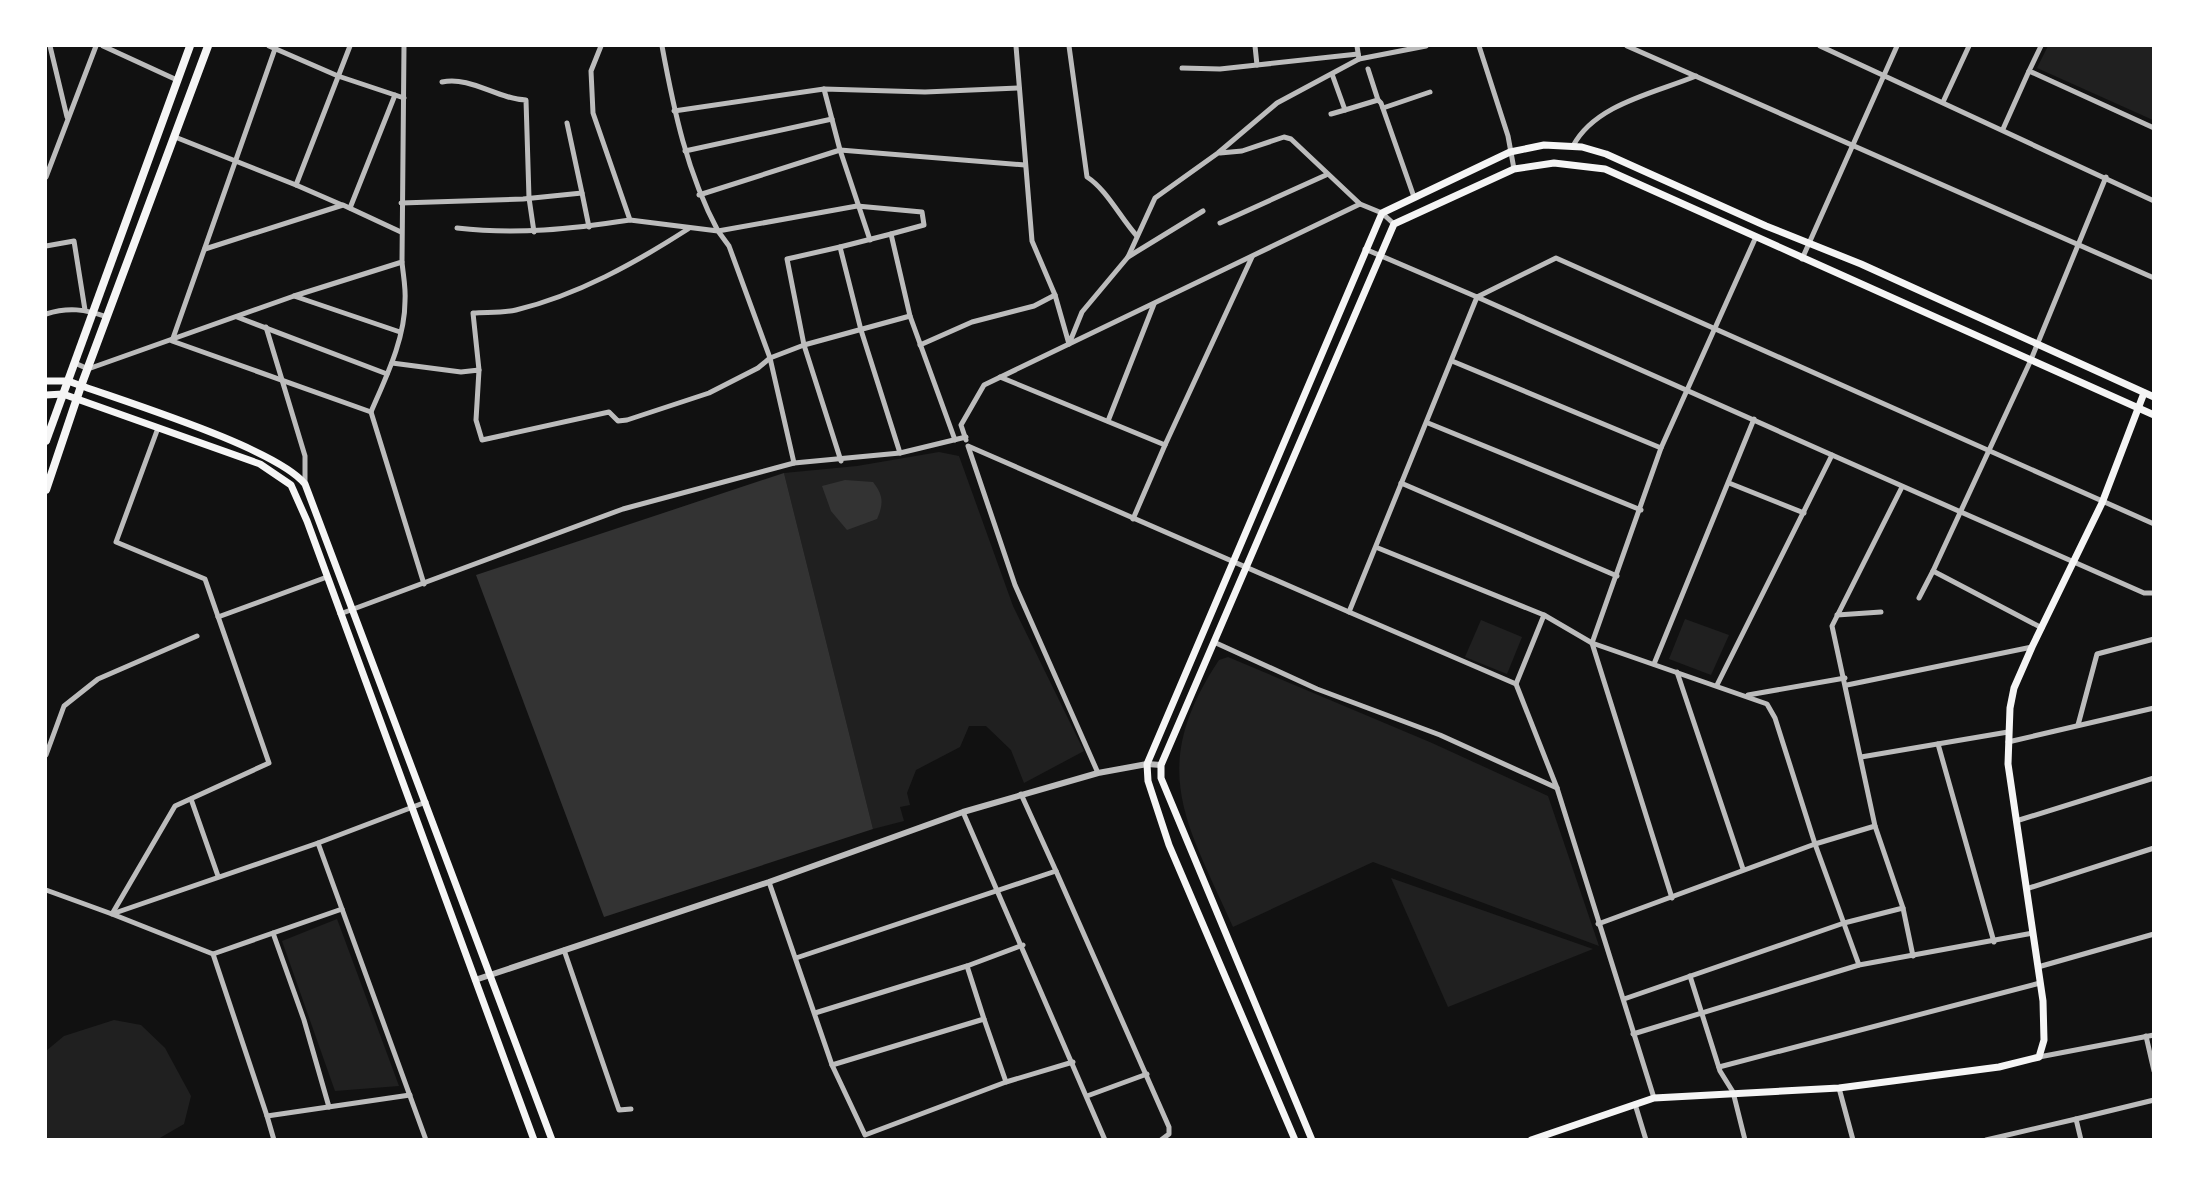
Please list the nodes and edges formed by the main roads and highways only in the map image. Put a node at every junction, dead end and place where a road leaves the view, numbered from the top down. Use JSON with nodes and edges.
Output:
{"nodes":[{"id":1,"x":190,"y":46,"type":"edge"},
{"id":2,"x":208,"y":46,"type":"edge"},
{"id":3,"x":46,"y":381,"type":"edge"},
{"id":4,"x":68,"y":381,"type":"junction"},
{"id":5,"x":81,"y":386,"type":"junction"},
{"id":6,"x":2144,"y":393,"type":"junction"},
{"id":7,"x":63,"y":394,"type":"junction"},
{"id":8,"x":46,"y":395,"type":"edge"},
{"id":9,"x":2154,"y":397,"type":"edge"},
{"id":10,"x":77,"y":399,"type":"junction"},
{"id":11,"x":2138,"y":409,"type":"junction"},
{"id":12,"x":2154,"y":415,"type":"edge"},
{"id":13,"x":46,"y":441,"type":"edge"},
{"id":14,"x":46,"y":490,"type":"edge"},
{"id":15,"x":1179,"y":689,"type":"junction"},
{"id":16,"x":1192,"y":695,"type":"junction"},
{"id":17,"x":1233,"y":954,"type":"junction"},
{"id":18,"x":1219,"y":959,"type":"junction"},
{"id":19,"x":534,"y":1139,"type":"edge"},
{"id":20,"x":552,"y":1139,"type":"edge"},
{"id":21,"x":1295,"y":1139,"type":"edge"},
{"id":22,"x":1312,"y":1139,"type":"edge"},
{"id":23,"x":1531,"y":1139,"type":"edge"}],
"edges":[{"from":1,"to":4,"type":"main road"},
{"from":2,"to":5,"type":"main road"},
{"from":3,"to":4,"type":"main road"},
{"from":4,"to":5,"type":"main road"},
{"from":4,"to":7,"type":"main road"},
{"from":5,"to":10,"type":"main road"},
{"from":5,"to":20,"type":"main road"},
{"from":6,"to":9,"type":"main road"},
{"from":6,"to":11,"type":"main road"},
{"from":6,"to":15,"type":"main road"},
{"from":7,"to":8,"type":"main road"},
{"from":7,"to":10,"type":"main road"},
{"from":7,"to":13,"type":"main road"},
{"from":10,"to":14,"type":"main road"},
{"from":10,"to":19,"type":"main road"},
{"from":11,"to":12,"type":"main road"},
{"from":11,"to":16,"type":"main road"},
{"from":11,"to":23,"type":"main road"},
{"from":15,"to":16,"type":"main road"},
{"from":15,"to":18,"type":"main road"},
{"from":16,"to":17,"type":"main road"},
{"from":17,"to":18,"type":"main road"},
{"from":17,"to":22,"type":"main road"},
{"from":18,"to":21,"type":"main road"}]}
